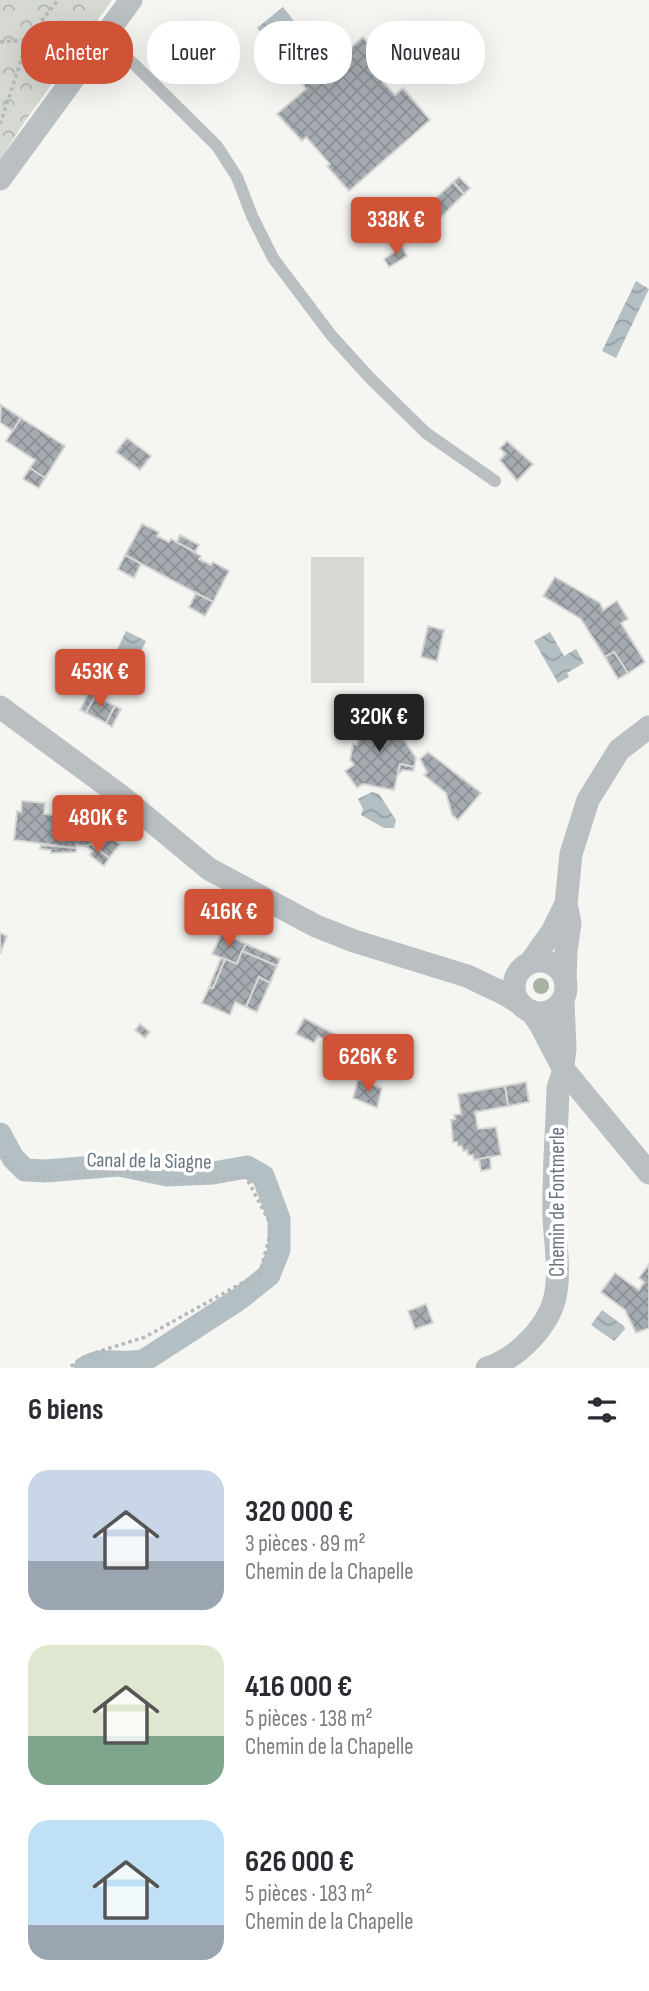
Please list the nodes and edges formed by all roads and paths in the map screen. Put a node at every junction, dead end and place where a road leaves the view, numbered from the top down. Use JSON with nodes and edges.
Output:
{"nodes":[{"id":1,"x":58,"y":0,"type":"edge"},
{"id":2,"x":131,"y":0,"type":"edge"},
{"id":3,"x":42,"y":21,"type":"edge"},
{"id":4,"x":115,"y":21,"type":"edge"},
{"id":5,"x":21,"y":40,"type":"edge"},
{"id":6,"x":0,"y":42,"type":"edge"},
{"id":7,"x":21,"y":61,"type":"edge"},
{"id":8,"x":133,"y":63,"type":"edge"},
{"id":9,"x":69,"y":84,"type":"edge"},
{"id":10,"x":0,"y":124,"type":"edge"},
{"id":11,"x":0,"y":179,"type":"edge"},
{"id":12,"x":495,"y":481,"type":"dead end"},
{"id":13,"x":0,"y":707,"type":"edge"},
{"id":14,"x":649,"y":727,"type":"edge"},
{"id":15,"x":566,"y":904,"type":"junction"},
{"id":16,"x":525,"y":966,"type":"junction"},
{"id":17,"x":467,"y":976,"type":"junction"},
{"id":18,"x":564,"y":989,"type":"junction"},
{"id":19,"x":526,"y":1008,"type":"junction"},
{"id":20,"x":562,"y":1074,"type":"junction"},
{"id":21,"x":0,"y":1149,"type":"edge"},
{"id":22,"x":649,"y":1173,"type":"edge"},
{"id":23,"x":69,"y":1368,"type":"edge"},
{"id":24,"x":489,"y":1368,"type":"edge"}],
"edges":[{"from":1,"to":3,"type":"path"},
{"from":2,"to":4,"type":"street"},
{"from":5,"to":6,"type":"path"},
{"from":7,"to":10,"type":"path"},
{"from":8,"to":12,"type":"lane"},
{"from":9,"to":11,"type":"street"},
{"from":13,"to":17,"type":"street"},
{"from":14,"to":15,"type":"street"},
{"from":15,"to":16,"type":"street"},
{"from":15,"to":18,"type":"street","name":"Chemin de Fontmerle"},
{"from":16,"to":17,"type":"street"},
{"from":16,"to":18,"type":"street"},
{"from":16,"to":19,"type":"street"},
{"from":17,"to":19,"type":"street"},
{"from":18,"to":19,"type":"street"},
{"from":18,"to":20,"type":"street","name":"Chemin de Fontmerle"},
{"from":19,"to":20,"type":"street"},
{"from":20,"to":22,"type":"street"},
{"from":20,"to":24,"type":"street","name":"Chemin de Fontmerle"},
{"from":21,"to":23,"type":"path","name":"Canal de la Siagne"}]}
